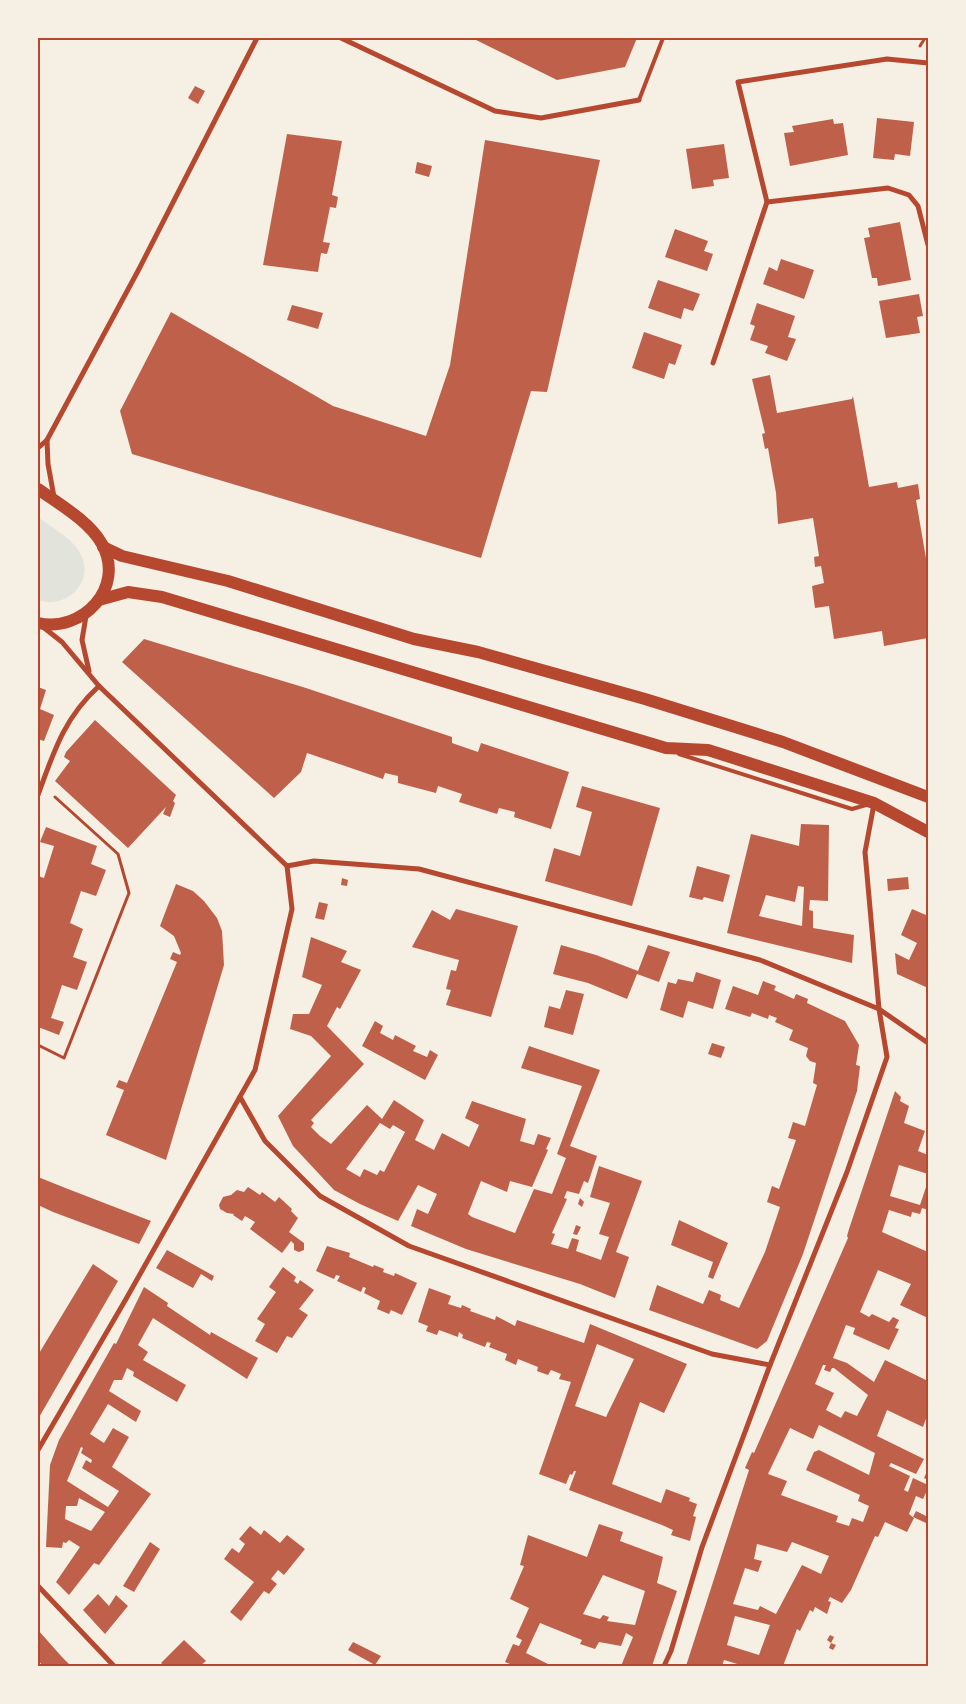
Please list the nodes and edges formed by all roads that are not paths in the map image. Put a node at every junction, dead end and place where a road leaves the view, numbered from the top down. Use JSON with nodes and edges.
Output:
{"nodes":[{"id":1,"x":257,"y":38,"type":"edge"},
{"id":2,"x":341,"y":38,"type":"edge"},
{"id":3,"x":663,"y":38,"type":"edge"},
{"id":4,"x":928,"y":63,"type":"edge"},
{"id":5,"x":639,"y":100,"type":"joint"},
{"id":6,"x":767,"y":202,"type":"junction"},
{"id":7,"x":928,"y":245,"type":"edge"},
{"id":8,"x":712,"y":363,"type":"dead end"},
{"id":9,"x":47,"y":440,"type":"junction"},
{"id":10,"x":38,"y":448,"type":"edge"},
{"id":11,"x":38,"y":489,"type":"edge"},
{"id":12,"x":55,"y":502,"type":"junction"},
{"id":13,"x":103,"y":547,"type":"junction"},
{"id":14,"x":99,"y":600,"type":"junction"},
{"id":15,"x":88,"y":612,"type":"junction"},
{"id":16,"x":38,"y":623,"type":"edge"},
{"id":17,"x":91,"y":676,"type":"junction"},
{"id":18,"x":99,"y":686,"type":"junction"},
{"id":19,"x":38,"y":794,"type":"edge"},
{"id":20,"x":928,"y":797,"type":"edge"},
{"id":21,"x":874,"y":803,"type":"junction"},
{"id":22,"x":928,"y":832,"type":"edge"},
{"id":23,"x":287,"y":866,"type":"junction"},
{"id":24,"x":880,"y":1009,"type":"junction"},
{"id":25,"x":928,"y":1043,"type":"edge"},
{"id":26,"x":240,"y":1096,"type":"junction"},
{"id":27,"x":770,"y":1365,"type":"junction"},
{"id":28,"x":38,"y":1450,"type":"edge"},
{"id":29,"x":38,"y":1586,"type":"edge"},
{"id":30,"x":114,"y":1666,"type":"edge"},
{"id":31,"x":664,"y":1666,"type":"edge"}],
"edges":[{"from":1,"to":9,"type":"street"},
{"from":2,"to":5,"type":"street"},
{"from":3,"to":5,"type":"lane"},
{"from":4,"to":6,"type":"street"},
{"from":6,"to":7,"type":"street"},
{"from":6,"to":8,"type":"street"},
{"from":9,"to":10,"type":"street"},
{"from":9,"to":12,"type":"street"},
{"from":11,"to":12,"type":"main road"},
{"from":12,"to":13,"type":"main road"},
{"from":13,"to":14,"type":"main road"},
{"from":13,"to":20,"type":"main road"},
{"from":14,"to":15,"type":"main road"},
{"from":14,"to":21,"type":"main road"},
{"from":15,"to":16,"type":"main road"},
{"from":15,"to":17,"type":"street"},
{"from":16,"to":17,"type":"street"},
{"from":17,"to":18,"type":"street"},
{"from":18,"to":19,"type":"street"},
{"from":18,"to":23,"type":"street"},
{"from":21,"to":22,"type":"main road"},
{"from":21,"to":24,"type":"street"},
{"from":23,"to":24,"type":"street"},
{"from":23,"to":26,"type":"street"},
{"from":24,"to":25,"type":"street"},
{"from":24,"to":27,"type":"street"},
{"from":26,"to":27,"type":"street"},
{"from":26,"to":28,"type":"street"},
{"from":27,"to":31,"type":"street"},
{"from":29,"to":30,"type":"street"}]}
